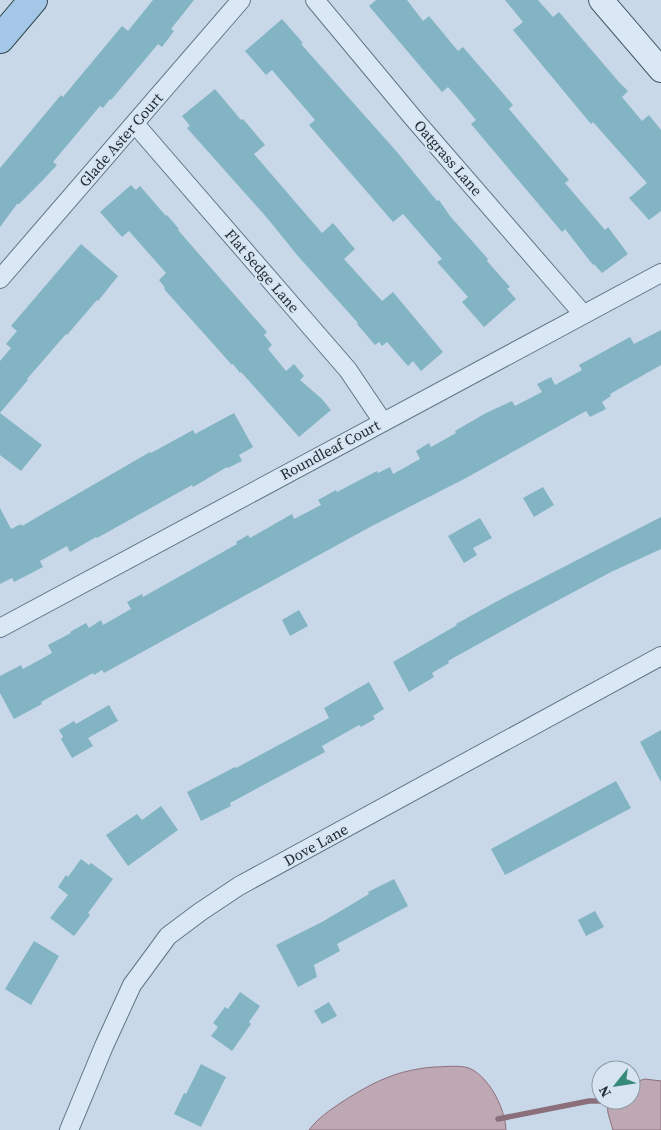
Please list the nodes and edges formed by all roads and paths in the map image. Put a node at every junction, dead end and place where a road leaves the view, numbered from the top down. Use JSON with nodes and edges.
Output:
{"nodes":[{"id":1,"x":33,"y":0,"type":"edge"},
{"id":2,"x":241,"y":0,"type":"edge"},
{"id":3,"x":315,"y":0,"type":"edge"},
{"id":4,"x":600,"y":0,"type":"edge"},
{"id":5,"x":0,"y":39,"type":"edge"},
{"id":6,"x":661,"y":70,"type":"edge"},
{"id":7,"x":135,"y":124,"type":"junction"},
{"id":8,"x":661,"y":273,"type":"edge"},
{"id":9,"x":0,"y":278,"type":"edge"},
{"id":10,"x":583,"y":314,"type":"junction"},
{"id":11,"x":383,"y":422,"type":"junction"},
{"id":12,"x":0,"y":628,"type":"edge"},
{"id":13,"x":661,"y":656,"type":"edge"},
{"id":14,"x":69,"y":1130,"type":"edge"}],
"edges":[{"from":1,"to":5,"type":"main road"},
{"from":2,"to":7,"type":"street","name":"Glade Aster Court"},
{"from":3,"to":10,"type":"street","name":"Oatgrass Lane"},
{"from":4,"to":6,"type":"street"},
{"from":7,"to":9,"type":"street","name":"Glade Aster Court"},
{"from":7,"to":11,"type":"street","name":"Flat Sedge Lane"},
{"from":8,"to":10,"type":"street","name":"Roundleaf Court"},
{"from":10,"to":11,"type":"street","name":"Roundleaf Court"},
{"from":11,"to":12,"type":"street","name":"Roundleaf Court"},
{"from":13,"to":14,"type":"street","name":"Dove Lane"}]}
